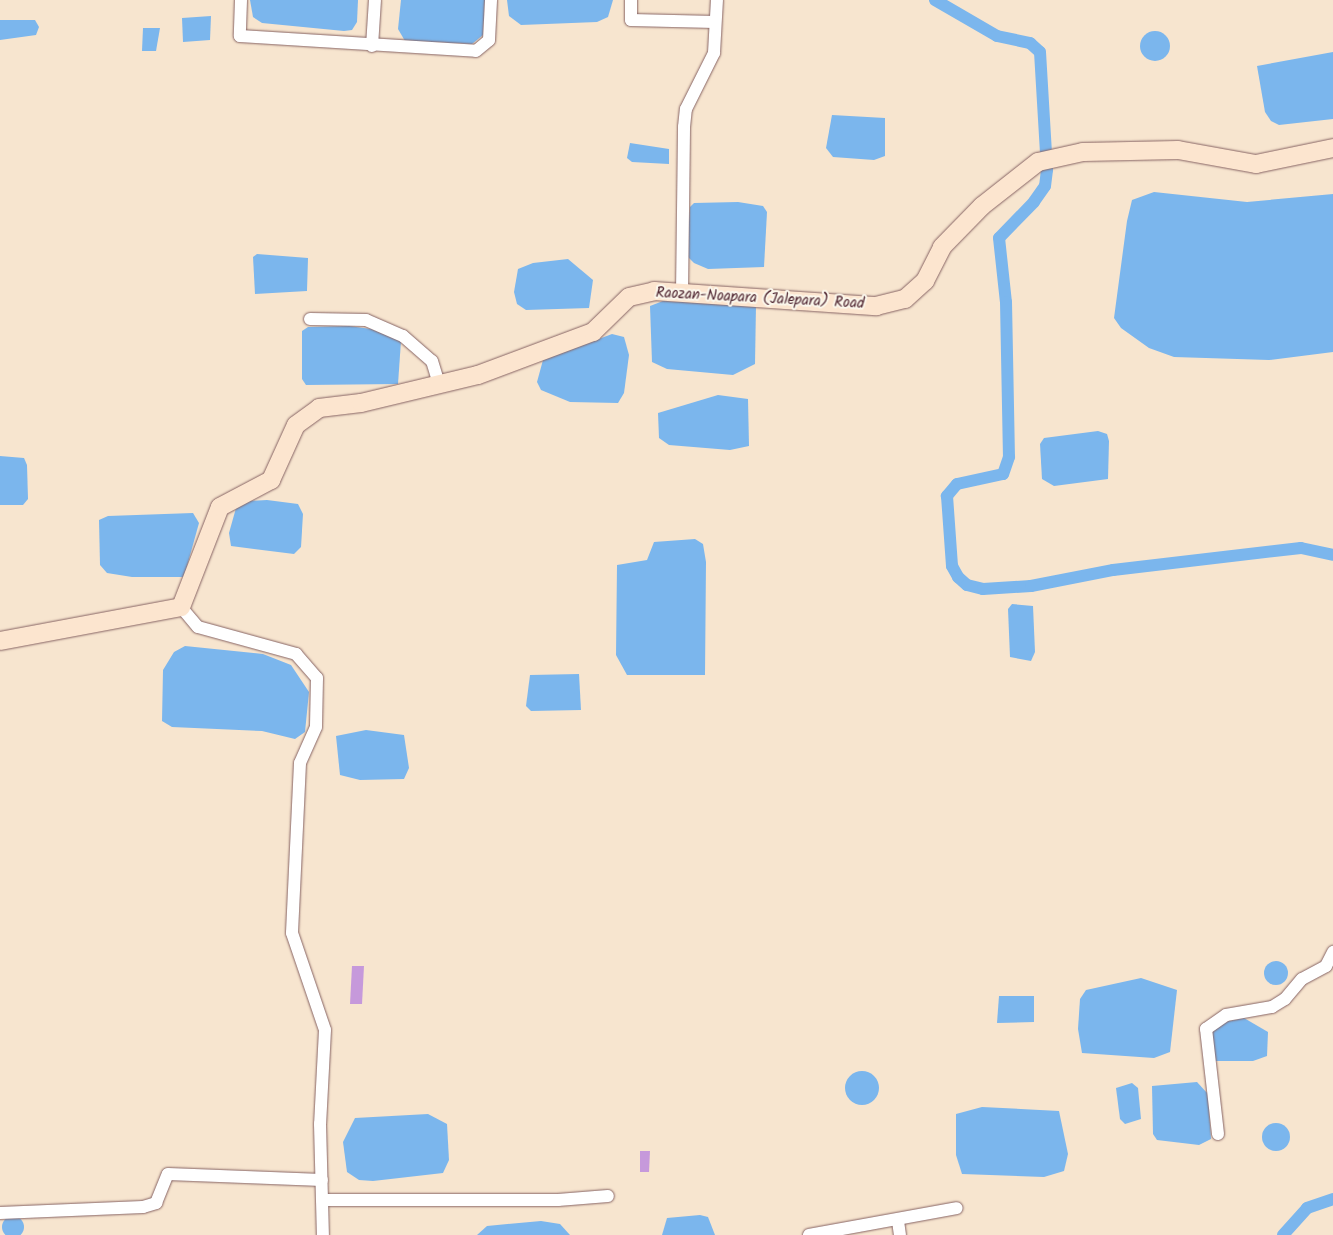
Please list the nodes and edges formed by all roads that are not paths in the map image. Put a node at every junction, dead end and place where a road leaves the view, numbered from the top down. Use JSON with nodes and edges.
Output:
{"nodes":[{"id":1,"x":242,"y":0,"type":"edge"},
{"id":2,"x":375,"y":0,"type":"edge"},
{"id":3,"x":491,"y":0,"type":"edge"},
{"id":4,"x":631,"y":0,"type":"edge"},
{"id":5,"x":717,"y":0,"type":"edge"},
{"id":6,"x":715,"y":22,"type":"junction"},
{"id":7,"x":372,"y":46,"type":"junction"},
{"id":8,"x":1333,"y":148,"type":"edge"},
{"id":9,"x":682,"y":293,"type":"junction"},
{"id":10,"x":310,"y":319,"type":"dead end"},
{"id":11,"x":439,"y":384,"type":"junction"},
{"id":12,"x":181,"y":607,"type":"junction"},
{"id":13,"x":0,"y":641,"type":"edge"},
{"id":14,"x":1333,"y":952,"type":"edge"},
{"id":15,"x":1218,"y":1134,"type":"dead end"},
{"id":16,"x":322,"y":1180,"type":"junction"},
{"id":17,"x":608,"y":1196,"type":"dead end"},
{"id":18,"x":322,"y":1200,"type":"junction"},
{"id":19,"x":956,"y":1208,"type":"dead end"},
{"id":20,"x":0,"y":1213,"type":"edge"},
{"id":21,"x":898,"y":1221,"type":"junction"},
{"id":22,"x":323,"y":1235,"type":"edge"},
{"id":23,"x":809,"y":1235,"type":"edge"},
{"id":24,"x":900,"y":1235,"type":"edge"}],
"edges":[{"from":1,"to":7,"type":"street"},
{"from":2,"to":7,"type":"street"},
{"from":3,"to":7,"type":"street"},
{"from":4,"to":6,"type":"street"},
{"from":5,"to":6,"type":"street"},
{"from":6,"to":9,"type":"street"},
{"from":8,"to":9,"type":"main road","name":"Raozan-Noapara (Jalepara) Road"},
{"from":9,"to":11,"type":"main road","name":"Raozan-Noapara (Jalepara) Road"},
{"from":10,"to":11,"type":"street"},
{"from":11,"to":12,"type":"main road","name":"Raozan-Noapara (Jalepara) Road"},
{"from":12,"to":13,"type":"main road"},
{"from":12,"to":16,"type":"street"},
{"from":14,"to":15,"type":"street"},
{"from":16,"to":18,"type":"street"},
{"from":16,"to":20,"type":"street"},
{"from":17,"to":18,"type":"street"},
{"from":18,"to":22,"type":"street"},
{"from":19,"to":21,"type":"street"},
{"from":21,"to":23,"type":"street"},
{"from":21,"to":24,"type":"street"}]}
